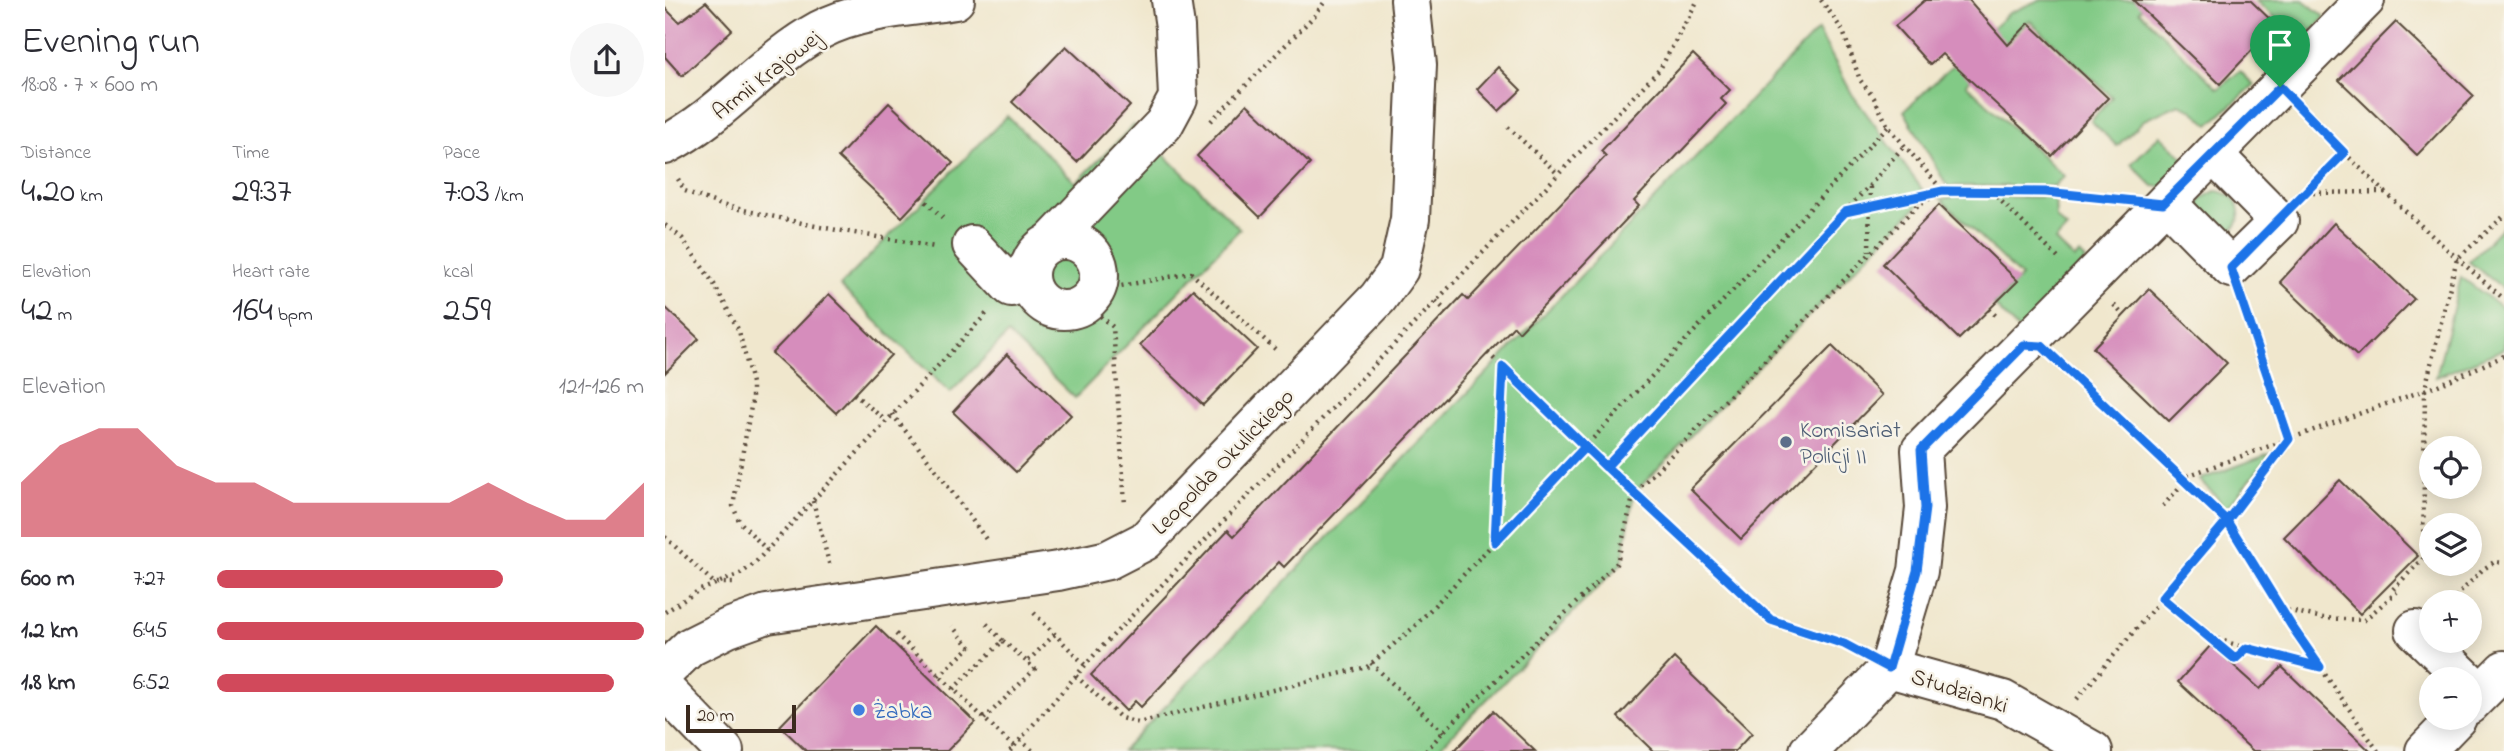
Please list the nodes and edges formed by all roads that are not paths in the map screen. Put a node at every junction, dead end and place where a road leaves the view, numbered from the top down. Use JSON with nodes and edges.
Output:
{"nodes":[{"id":1,"x":955,"y":0,"type":"edge"},
{"id":2,"x":1171,"y":0,"type":"edge"},
{"id":3,"x":1410,"y":0,"type":"edge"},
{"id":4,"x":2365,"y":0,"type":"edge"},
{"id":5,"x":2213,"y":154,"type":"junction"},
{"id":6,"x":671,"y":161,"type":"edge"},
{"id":7,"x":2164,"y":203,"type":"junction"},
{"id":8,"x":977,"y":251,"type":"road end"},
{"id":9,"x":1031,"y":265,"type":"junction"},
{"id":10,"x":2415,"y":630,"type":"dead end"},
{"id":11,"x":2451,"y":667,"type":"edge"},
{"id":12,"x":1889,"y":668,"type":"junction"},
{"id":13,"x":665,"y":671,"type":"edge"},
{"id":14,"x":665,"y":690,"type":"edge"},
{"id":15,"x":2442,"y":730,"type":"edge"},
{"id":16,"x":724,"y":751,"type":"edge"},
{"id":17,"x":1809,"y":751,"type":"edge"},
{"id":18,"x":2093,"y":751,"type":"edge"},
{"id":19,"x":2425,"y":751,"type":"edge"}],
"edges":[{"from":1,"to":6,"type":"street","name":"Armii Krajowej"},
{"from":2,"to":9,"type":"street"},
{"from":3,"to":13,"type":"street","name":"Leopolda Okulickiego"},
{"from":4,"to":5,"type":"street"},
{"from":5,"to":7,"type":"street"},
{"from":5,"to":7,"type":"street"},
{"from":7,"to":12,"type":"street"},
{"from":8,"to":9,"type":"street"},
{"from":9,"to":9,"type":"street"},
{"from":10,"to":11,"type":"street"},
{"from":12,"to":17,"type":"street","name":"Studzianki"},
{"from":12,"to":18,"type":"street","name":"Studzianki"},
{"from":14,"to":16,"type":"street"},
{"from":15,"to":19,"type":"street"}]}
